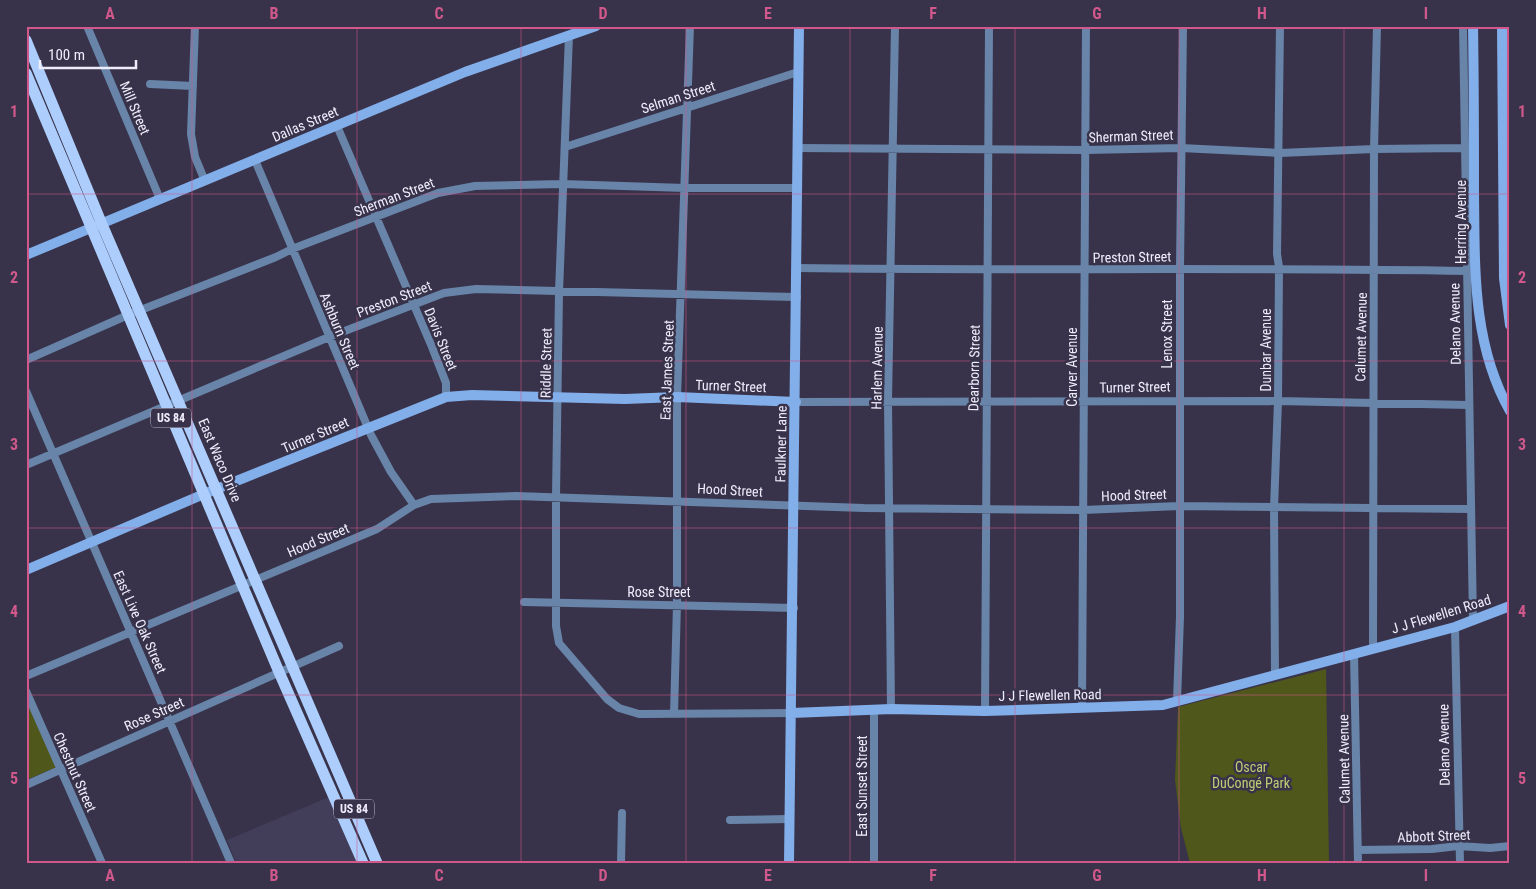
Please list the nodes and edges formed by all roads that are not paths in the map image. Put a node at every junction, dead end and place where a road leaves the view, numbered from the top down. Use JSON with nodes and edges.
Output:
{"nodes":[{"id":1,"x":87,"y":26,"type":"edge"},
{"id":2,"x":195,"y":26,"type":"edge"},
{"id":3,"x":596,"y":26,"type":"edge"},
{"id":4,"x":690,"y":26,"type":"edge"},
{"id":5,"x":799,"y":26,"type":"edge"},
{"id":6,"x":894,"y":26,"type":"edge"},
{"id":7,"x":989,"y":26,"type":"edge"},
{"id":8,"x":1086,"y":26,"type":"edge"},
{"id":9,"x":1183,"y":26,"type":"edge"},
{"id":10,"x":1280,"y":26,"type":"edge"},
{"id":11,"x":1377,"y":26,"type":"edge"},
{"id":12,"x":1463,"y":26,"type":"edge"},
{"id":13,"x":1473,"y":26,"type":"edge"},
{"id":14,"x":1502,"y":26,"type":"edge"},
{"id":15,"x":569,"y":35,"type":"junction"},
{"id":16,"x":26,"y":40,"type":"edge"},
{"id":17,"x":798,"y":72,"type":"junction"},
{"id":18,"x":26,"y":73,"type":"edge"},
{"id":19,"x":150,"y":84,"type":"dead end"},
{"id":20,"x":193,"y":86,"type":"junction"},
{"id":21,"x":687,"y":106,"type":"junction"},
{"id":22,"x":337,"y":126,"type":"junction"},
{"id":23,"x":565,"y":147,"type":"junction"},
{"id":24,"x":798,"y":148,"type":"junction"},
{"id":25,"x":1181,"y":148,"type":"junction"},
{"id":26,"x":1465,"y":148,"type":"junction"},
{"id":27,"x":892,"y":149,"type":"junction"},
{"id":28,"x":1374,"y":149,"type":"junction"},
{"id":29,"x":989,"y":150,"type":"junction"},
{"id":30,"x":1086,"y":150,"type":"junction"},
{"id":31,"x":1280,"y":153,"type":"junction"},
{"id":32,"x":255,"y":160,"type":"junction"},
{"id":33,"x":205,"y":181,"type":"junction"},
{"id":34,"x":562,"y":184,"type":"junction"},
{"id":35,"x":684,"y":188,"type":"junction"},
{"id":36,"x":798,"y":188,"type":"junction"},
{"id":37,"x":160,"y":199,"type":"junction"},
{"id":38,"x":377,"y":217,"type":"junction"},
{"id":39,"x":101,"y":222,"type":"junction"},
{"id":40,"x":90,"y":228,"type":"junction"},
{"id":41,"x":292,"y":249,"type":"junction"},
{"id":42,"x":26,"y":255,"type":"edge"},
{"id":43,"x":1279,"y":267,"type":"junction"},
{"id":44,"x":797,"y":268,"type":"junction"},
{"id":45,"x":1180,"y":268,"type":"junction"},
{"id":46,"x":892,"y":269,"type":"junction"},
{"id":47,"x":1374,"y":269,"type":"junction"},
{"id":48,"x":988,"y":270,"type":"junction"},
{"id":49,"x":1085,"y":270,"type":"junction"},
{"id":50,"x":1467,"y":271,"type":"junction"},
{"id":51,"x":559,"y":292,"type":"junction"},
{"id":52,"x":682,"y":295,"type":"junction"},
{"id":53,"x":797,"y":297,"type":"junction"},
{"id":54,"x":414,"y":306,"type":"junction"},
{"id":55,"x":140,"y":311,"type":"junction"},
{"id":56,"x":128,"y":315,"type":"junction"},
{"id":57,"x":1510,"y":325,"type":"edge"},
{"id":58,"x":329,"y":337,"type":"junction"},
{"id":59,"x":26,"y":360,"type":"edge"},
{"id":60,"x":26,"y":390,"type":"edge"},
{"id":61,"x":446,"y":397,"type":"junction"},
{"id":62,"x":559,"y":397,"type":"junction"},
{"id":63,"x":677,"y":397,"type":"junction"},
{"id":64,"x":179,"y":399,"type":"junction"},
{"id":65,"x":888,"y":400,"type":"junction"},
{"id":66,"x":1180,"y":400,"type":"junction"},
{"id":67,"x":986,"y":401,"type":"junction"},
{"id":68,"x":1278,"y":401,"type":"junction"},
{"id":69,"x":796,"y":402,"type":"junction"},
{"id":70,"x":1084,"y":402,"type":"junction"},
{"id":71,"x":1373,"y":402,"type":"junction"},
{"id":72,"x":166,"y":405,"type":"junction"},
{"id":73,"x":1469,"y":405,"type":"junction"},
{"id":74,"x":1510,"y":411,"type":"edge"},
{"id":75,"x":368,"y":428,"type":"junction"},
{"id":76,"x":53,"y":454,"type":"junction"},
{"id":77,"x":26,"y":465,"type":"edge"},
{"id":78,"x":216,"y":490,"type":"junction"},
{"id":79,"x":204,"y":494,"type":"junction"},
{"id":80,"x":556,"y":496,"type":"junction"},
{"id":81,"x":678,"y":500,"type":"junction"},
{"id":82,"x":414,"y":505,"type":"junction"},
{"id":83,"x":794,"y":506,"type":"junction"},
{"id":84,"x":1179,"y":506,"type":"junction"},
{"id":85,"x":889,"y":508,"type":"junction"},
{"id":86,"x":987,"y":508,"type":"junction"},
{"id":87,"x":1274,"y":508,"type":"junction"},
{"id":88,"x":1374,"y":508,"type":"junction"},
{"id":89,"x":1471,"y":509,"type":"junction"},
{"id":90,"x":1083,"y":510,"type":"junction"},
{"id":91,"x":92,"y":543,"type":"junction"},
{"id":92,"x":26,"y":570,"type":"edge"},
{"id":93,"x":256,"y":580,"type":"junction"},
{"id":94,"x":243,"y":585,"type":"junction"},
{"id":95,"x":524,"y":602,"type":"dead end"},
{"id":96,"x":556,"y":603,"type":"junction"},
{"id":97,"x":677,"y":604,"type":"junction"},
{"id":98,"x":1510,"y":606,"type":"edge"},
{"id":99,"x":794,"y":608,"type":"junction"},
{"id":100,"x":1473,"y":621,"type":"junction"},
{"id":101,"x":1454,"y":627,"type":"junction"},
{"id":102,"x":131,"y":632,"type":"junction"},
{"id":103,"x":340,"y":646,"type":"dead end"},
{"id":104,"x":1373,"y":648,"type":"junction"},
{"id":105,"x":1354,"y":654,"type":"junction"},
{"id":106,"x":293,"y":667,"type":"junction"},
{"id":107,"x":279,"y":672,"type":"junction"},
{"id":108,"x":1275,"y":674,"type":"junction"},
{"id":109,"x":26,"y":676,"type":"edge"},
{"id":110,"x":590,"y":680,"type":"joint"},
{"id":111,"x":26,"y":690,"type":"edge"},
{"id":112,"x":1177,"y":701,"type":"junction"},
{"id":113,"x":1082,"y":708,"type":"junction"},
{"id":114,"x":890,"y":709,"type":"junction"},
{"id":115,"x":874,"y":710,"type":"junction"},
{"id":116,"x":985,"y":711,"type":"junction"},
{"id":117,"x":792,"y":713,"type":"junction"},
{"id":118,"x":674,"y":714,"type":"junction"},
{"id":119,"x":170,"y":720,"type":"junction"},
{"id":120,"x":60,"y":769,"type":"junction"},
{"id":121,"x":26,"y":785,"type":"edge"},
{"id":122,"x":622,"y":813,"type":"dead end"},
{"id":123,"x":790,"y":819,"type":"junction"},
{"id":124,"x":730,"y":820,"type":"dead end"},
{"id":125,"x":1458,"y":846,"type":"junction"},
{"id":126,"x":1510,"y":846,"type":"edge"},
{"id":127,"x":1358,"y":850,"type":"junction"},
{"id":128,"x":102,"y":863,"type":"edge"},
{"id":129,"x":231,"y":863,"type":"edge"},
{"id":130,"x":363,"y":863,"type":"edge"},
{"id":131,"x":377,"y":863,"type":"edge"},
{"id":132,"x":621,"y":863,"type":"edge"},
{"id":133,"x":790,"y":863,"type":"edge"},
{"id":134,"x":874,"y":863,"type":"edge"},
{"id":135,"x":1358,"y":863,"type":"edge"},
{"id":136,"x":1460,"y":863,"type":"edge"}],
"edges":[{"from":1,"to":37,"type":"street","name":"Mill Street"},
{"from":2,"to":20,"type":"street"},
{"from":3,"to":15,"type":"street","name":"Dallas Street"},
{"from":4,"to":21,"type":"street","name":"East James Street"},
{"from":5,"to":17,"type":"street","name":"Faulkner Lane"},
{"from":6,"to":27,"type":"street","name":"Harlem Avenue"},
{"from":7,"to":29,"type":"street","name":"Dearborn Street"},
{"from":8,"to":30,"type":"street","name":"Carver Avenue"},
{"from":9,"to":25,"type":"street","name":"Lenox Street"},
{"from":10,"to":31,"type":"street","name":"Dunbar Avenue"},
{"from":11,"to":28,"type":"street","name":"Calumet Avenue"},
{"from":12,"to":26,"type":"street","name":"Delano Avenue"},
{"from":13,"to":74,"type":"street","name":"Herring Avenue"},
{"from":14,"to":57,"type":"street"},
{"from":15,"to":22,"type":"street","name":"Dallas Street"},
{"from":15,"to":23,"type":"street","name":"Riddle Street"},
{"from":16,"to":39,"type":"main road","name":"East Waco Drive","number":"US 84"},
{"from":17,"to":21,"type":"street","name":"Selman Street"},
{"from":17,"to":24,"type":"street","name":"Faulkner Lane"},
{"from":18,"to":40,"type":"main road","name":"East Waco Drive","number":"US 84"},
{"from":19,"to":20,"type":"street"},
{"from":20,"to":33,"type":"street"},
{"from":21,"to":23,"type":"street","name":"Selman Street"},
{"from":21,"to":35,"type":"street","name":"East James Street"},
{"from":22,"to":32,"type":"street","name":"Dallas Street"},
{"from":22,"to":38,"type":"street","name":"Davis Street"},
{"from":23,"to":34,"type":"street","name":"Riddle Street"},
{"from":24,"to":27,"type":"street","name":"Sherman Street"},
{"from":24,"to":36,"type":"street","name":"Faulkner Lane"},
{"from":25,"to":30,"type":"street","name":"Sherman Street"},
{"from":25,"to":31,"type":"street","name":"Sherman Street"},
{"from":25,"to":45,"type":"street","name":"Lenox Street"},
{"from":26,"to":28,"type":"street","name":"Sherman Street"},
{"from":26,"to":50,"type":"street","name":"Delano Avenue"},
{"from":27,"to":29,"type":"street","name":"Sherman Street"},
{"from":27,"to":46,"type":"street","name":"Harlem Avenue"},
{"from":28,"to":31,"type":"street","name":"Sherman Street"},
{"from":28,"to":47,"type":"street","name":"Calumet Avenue"},
{"from":29,"to":30,"type":"street","name":"Sherman Street"},
{"from":29,"to":48,"type":"street","name":"Dearborn Street"},
{"from":30,"to":49,"type":"street","name":"Carver Avenue"},
{"from":31,"to":43,"type":"street","name":"Dunbar Avenue"},
{"from":32,"to":33,"type":"street","name":"Dallas Street"},
{"from":32,"to":41,"type":"street","name":"Ashburn Street"},
{"from":33,"to":37,"type":"street","name":"Dallas Street"},
{"from":34,"to":35,"type":"street","name":"Sherman Street"},
{"from":34,"to":38,"type":"street","name":"Sherman Street"},
{"from":34,"to":51,"type":"street","name":"Riddle Street"},
{"from":35,"to":36,"type":"street","name":"Sherman Street"},
{"from":35,"to":52,"type":"street","name":"East James Street"},
{"from":36,"to":44,"type":"street","name":"Faulkner Lane"},
{"from":37,"to":39,"type":"street","name":"Dallas Street"},
{"from":38,"to":41,"type":"street","name":"Sherman Street"},
{"from":38,"to":54,"type":"street","name":"Davis Street"},
{"from":39,"to":40,"type":"street","name":"Dallas Street"},
{"from":39,"to":55,"type":"main road","name":"East Waco Drive","number":"US 84"},
{"from":40,"to":42,"type":"street","name":"Dallas Street"},
{"from":40,"to":56,"type":"main road","name":"East Waco Drive","number":"US 84"},
{"from":41,"to":55,"type":"street","name":"Sherman Street"},
{"from":41,"to":58,"type":"street","name":"Ashburn Street"},
{"from":43,"to":45,"type":"street","name":"Preston Street"},
{"from":43,"to":47,"type":"street","name":"Preston Street"},
{"from":43,"to":68,"type":"street","name":"Dunbar Avenue"},
{"from":44,"to":46,"type":"street","name":"Preston Street"},
{"from":44,"to":53,"type":"street","name":"Faulkner Lane"},
{"from":45,"to":49,"type":"street","name":"Preston Street"},
{"from":45,"to":66,"type":"street","name":"Lenox Street"},
{"from":46,"to":48,"type":"street","name":"Preston Street"},
{"from":46,"to":65,"type":"street","name":"Harlem Avenue"},
{"from":47,"to":50,"type":"street","name":"Preston Street"},
{"from":47,"to":71,"type":"street","name":"Calumet Avenue"},
{"from":48,"to":49,"type":"street","name":"Preston Street"},
{"from":48,"to":67,"type":"street","name":"Dearborn Street"},
{"from":49,"to":70,"type":"street","name":"Carver Avenue"},
{"from":50,"to":73,"type":"street","name":"Delano Avenue"},
{"from":51,"to":52,"type":"street","name":"Preston Street"},
{"from":51,"to":54,"type":"street","name":"Preston Street"},
{"from":51,"to":62,"type":"street","name":"Riddle Street"},
{"from":52,"to":53,"type":"street","name":"Preston Street"},
{"from":52,"to":63,"type":"street","name":"East James Street"},
{"from":53,"to":69,"type":"street","name":"Faulkner Lane"},
{"from":54,"to":58,"type":"street","name":"Preston Street"},
{"from":54,"to":61,"type":"street","name":"Davis Street"},
{"from":55,"to":56,"type":"street","name":"Sherman Street"},
{"from":55,"to":64,"type":"main road","name":"East Waco Drive","number":"US 84"},
{"from":56,"to":59,"type":"street","name":"Sherman Street"},
{"from":56,"to":72,"type":"main road","name":"East Waco Drive","number":"US 84"},
{"from":58,"to":64,"type":"street","name":"Preston Street"},
{"from":58,"to":75,"type":"street","name":"Ashburn Street"},
{"from":60,"to":76,"type":"street","name":"East Live Oak Street"},
{"from":61,"to":62,"type":"street","name":"Turner Street"},
{"from":61,"to":75,"type":"street","name":"Turner Street"},
{"from":62,"to":63,"type":"street","name":"Turner Street"},
{"from":62,"to":80,"type":"street","name":"Riddle Street"},
{"from":63,"to":69,"type":"street","name":"Turner Street"},
{"from":63,"to":81,"type":"street","name":"East James Street"},
{"from":64,"to":72,"type":"street","name":"Preston Street"},
{"from":64,"to":78,"type":"main road","name":"East Waco Drive","number":"US 84"},
{"from":65,"to":67,"type":"street","name":"Turner Street"},
{"from":65,"to":69,"type":"street","name":"Turner Street"},
{"from":65,"to":85,"type":"street","name":"Harlem Avenue"},
{"from":66,"to":68,"type":"street","name":"Turner Street"},
{"from":66,"to":70,"type":"street","name":"Turner Street"},
{"from":66,"to":84,"type":"street","name":"Lenox Street"},
{"from":67,"to":70,"type":"street","name":"Turner Street"},
{"from":67,"to":86,"type":"street","name":"Dearborn Street"},
{"from":68,"to":71,"type":"street","name":"Turner Street"},
{"from":68,"to":87,"type":"street","name":"Dunbar Avenue"},
{"from":69,"to":83,"type":"street","name":"Faulkner Lane"},
{"from":70,"to":90,"type":"street","name":"Carver Avenue"},
{"from":71,"to":73,"type":"street","name":"Turner Street"},
{"from":71,"to":88,"type":"street","name":"Calumet Avenue"},
{"from":72,"to":76,"type":"street","name":"Preston Street"},
{"from":72,"to":79,"type":"main road","name":"East Waco Drive","number":"US 84"},
{"from":73,"to":89,"type":"street","name":"Delano Avenue"},
{"from":75,"to":78,"type":"street","name":"Turner Street"},
{"from":75,"to":82,"type":"street","name":"Ashburn Street"},
{"from":76,"to":77,"type":"street","name":"Preston Street"},
{"from":76,"to":91,"type":"street","name":"East Live Oak Street"},
{"from":78,"to":79,"type":"street","name":"Turner Street"},
{"from":78,"to":93,"type":"main road","name":"East Waco Drive","number":"US 84"},
{"from":79,"to":91,"type":"street","name":"Turner Street"},
{"from":79,"to":94,"type":"main road","name":"East Waco Drive","number":"US 84"},
{"from":80,"to":81,"type":"street","name":"Hood Street"},
{"from":80,"to":82,"type":"street","name":"Hood Street"},
{"from":80,"to":96,"type":"street","name":"Riddle Street"},
{"from":81,"to":83,"type":"street","name":"Hood Street"},
{"from":81,"to":97,"type":"street","name":"East James Street"},
{"from":82,"to":93,"type":"street","name":"Hood Street"},
{"from":83,"to":85,"type":"street","name":"Hood Street"},
{"from":83,"to":99,"type":"street","name":"Faulkner Lane"},
{"from":84,"to":87,"type":"street","name":"Hood Street"},
{"from":84,"to":90,"type":"street","name":"Hood Street"},
{"from":84,"to":112,"type":"street","name":"Lenox Street"},
{"from":85,"to":86,"type":"street","name":"Hood Street"},
{"from":85,"to":114,"type":"street","name":"Harlem Avenue"},
{"from":86,"to":90,"type":"street","name":"Hood Street"},
{"from":86,"to":116,"type":"street","name":"Dearborn Street"},
{"from":87,"to":88,"type":"street","name":"Hood Street"},
{"from":87,"to":108,"type":"street","name":"Dunbar Avenue"},
{"from":88,"to":89,"type":"street","name":"Hood Street"},
{"from":88,"to":104,"type":"street","name":"Calumet Avenue"},
{"from":89,"to":100,"type":"street","name":"Delano Avenue"},
{"from":90,"to":113,"type":"street","name":"Carver Avenue"},
{"from":91,"to":92,"type":"street","name":"Turner Street"},
{"from":91,"to":102,"type":"street","name":"East Live Oak Street"},
{"from":93,"to":94,"type":"street","name":"Hood Street"},
{"from":93,"to":106,"type":"main road","name":"East Waco Drive","number":"US 84"},
{"from":94,"to":102,"type":"street","name":"Hood Street"},
{"from":94,"to":107,"type":"main road","name":"East Waco Drive","number":"US 84"},
{"from":95,"to":96,"type":"street","name":"Rose Street"},
{"from":96,"to":97,"type":"street","name":"Rose Street"},
{"from":96,"to":110,"type":"street","name":"Riddle Street"},
{"from":97,"to":99,"type":"street","name":"Rose Street"},
{"from":97,"to":118,"type":"street","name":"East James Street"},
{"from":98,"to":100,"type":"street","name":"J J Flewellen Road"},
{"from":99,"to":117,"type":"street","name":"Faulkner Lane"},
{"from":100,"to":101,"type":"street","name":"J J Flewellen Road"},
{"from":101,"to":104,"type":"street","name":"J J Flewellen Road"},
{"from":101,"to":125,"type":"street","name":"Delano Avenue"},
{"from":102,"to":109,"type":"street","name":"Hood Street"},
{"from":102,"to":119,"type":"street","name":"East Live Oak Street"},
{"from":103,"to":106,"type":"street","name":"Rose Street"},
{"from":104,"to":105,"type":"street","name":"J J Flewellen Road"},
{"from":105,"to":108,"type":"street","name":"J J Flewellen Road"},
{"from":105,"to":127,"type":"street","name":"Calumet Avenue"},
{"from":106,"to":107,"type":"street","name":"Rose Street"},
{"from":106,"to":131,"type":"main road","name":"East Waco Drive","number":"US 84"},
{"from":107,"to":119,"type":"street","name":"Rose Street"},
{"from":107,"to":130,"type":"main road","name":"East Waco Drive","number":"US 84"},
{"from":108,"to":112,"type":"street","name":"J J Flewellen Road"},
{"from":110,"to":118,"type":"street","name":"J J Flewellen Road"},
{"from":111,"to":120,"type":"street","name":"Chestnut Street"},
{"from":112,"to":113,"type":"street","name":"J J Flewellen Road"},
{"from":113,"to":116,"type":"street","name":"J J Flewellen Road"},
{"from":114,"to":115,"type":"street","name":"J J Flewellen Road"},
{"from":114,"to":116,"type":"street","name":"J J Flewellen Road"},
{"from":115,"to":117,"type":"street","name":"J J Flewellen Road"},
{"from":115,"to":134,"type":"street","name":"East Sunset Street"},
{"from":117,"to":118,"type":"street","name":"J J Flewellen Road"},
{"from":117,"to":123,"type":"street","name":"Faulkner Lane"},
{"from":119,"to":120,"type":"street","name":"Rose Street"},
{"from":119,"to":129,"type":"street","name":"East Live Oak Street"},
{"from":120,"to":121,"type":"street","name":"Rose Street"},
{"from":120,"to":128,"type":"street","name":"Chestnut Street"},
{"from":122,"to":132,"type":"street"},
{"from":123,"to":124,"type":"street"},
{"from":123,"to":133,"type":"street","name":"Faulkner Lane"},
{"from":125,"to":126,"type":"street","name":"Abbott Street"},
{"from":125,"to":127,"type":"street","name":"Abbott Street"},
{"from":125,"to":136,"type":"street","name":"Delano Avenue"},
{"from":127,"to":135,"type":"street","name":"Calumet Avenue"}]}
